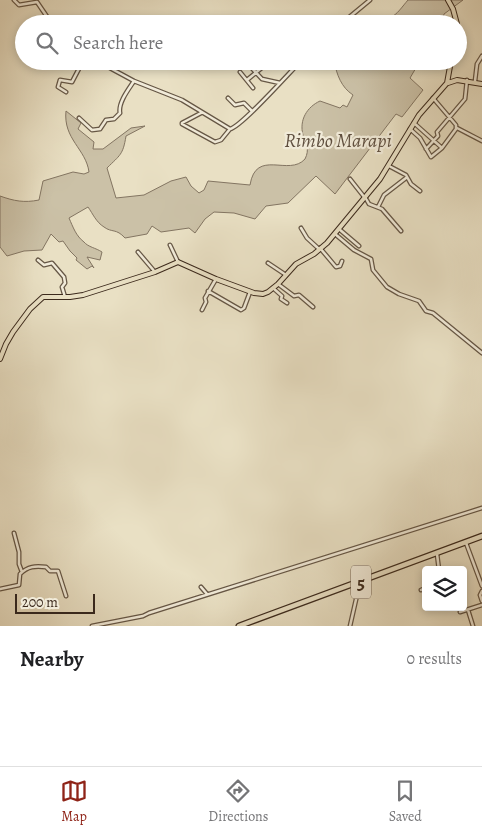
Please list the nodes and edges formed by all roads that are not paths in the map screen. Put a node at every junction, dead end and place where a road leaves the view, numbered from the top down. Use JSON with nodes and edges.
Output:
{"nodes":[{"id":1,"x":370,"y":0,"type":"edge"},
{"id":2,"x":448,"y":0,"type":"edge"},
{"id":3,"x":14,"y":1,"type":"edge"},
{"id":4,"x":46,"y":15,"type":"edge"},
{"id":5,"x":352,"y":15,"type":"edge"},
{"id":6,"x":455,"y":15,"type":"edge"},
{"id":7,"x":482,"y":56,"type":"edge"},
{"id":8,"x":78,"y":70,"type":"edge"},
{"id":9,"x":115,"y":70,"type":"edge"},
{"id":10,"x":259,"y":70,"type":"edge"},
{"id":11,"x":292,"y":70,"type":"edge"},
{"id":12,"x":450,"y":70,"type":"edge"},
{"id":13,"x":240,"y":72,"type":"dead end"},
{"id":14,"x":256,"y":72,"type":"junction"},
{"id":15,"x":449,"y":75,"type":"junction"},
{"id":16,"x":247,"y":80,"type":"junction"},
{"id":17,"x":457,"y":80,"type":"junction"},
{"id":18,"x":467,"y":80,"type":"junction"},
{"id":19,"x":134,"y":81,"type":"junction"},
{"id":20,"x":475,"y":81,"type":"junction"},
{"id":21,"x":280,"y":83,"type":"junction"},
{"id":22,"x":447,"y":83,"type":"junction"},
{"id":23,"x":482,"y":84,"type":"edge"},
{"id":24,"x":253,"y":88,"type":"dead end"},
{"id":25,"x":66,"y":92,"type":"dead end"},
{"id":26,"x":228,"y":98,"type":"dead end"},
{"id":27,"x":433,"y":98,"type":"junction"},
{"id":28,"x":252,"y":111,"type":"junction"},
{"id":29,"x":202,"y":112,"type":"junction"},
{"id":30,"x":79,"y":118,"type":"dead end"},
{"id":31,"x":449,"y":118,"type":"junction"},
{"id":32,"x":414,"y":123,"type":"junction"},
{"id":33,"x":457,"y":128,"type":"junction"},
{"id":34,"x":230,"y":129,"type":"junction"},
{"id":35,"x":410,"y":129,"type":"junction"},
{"id":36,"x":425,"y":131,"type":"junction"},
{"id":37,"x":420,"y":138,"type":"junction"},
{"id":38,"x":434,"y":140,"type":"junction"},
{"id":39,"x":482,"y":141,"type":"edge"},
{"id":40,"x":442,"y":148,"type":"junction"},
{"id":41,"x":426,"y":149,"type":"junction"},
{"id":42,"x":389,"y":166,"type":"junction"},
{"id":43,"x":406,"y":178,"type":"junction"},
{"id":44,"x":350,"y":179,"type":"dead end"},
{"id":45,"x":420,"y":191,"type":"dead end"},
{"id":46,"x":365,"y":198,"type":"junction"},
{"id":47,"x":378,"y":207,"type":"junction"},
{"id":48,"x":301,"y":228,"type":"dead end"},
{"id":49,"x":338,"y":228,"type":"junction"},
{"id":50,"x":401,"y":231,"type":"dead end"},
{"id":51,"x":334,"y":234,"type":"junction"},
{"id":52,"x":170,"y":245,"type":"dead end"},
{"id":53,"x":359,"y":246,"type":"dead end"},
{"id":54,"x":320,"y":249,"type":"junction"},
{"id":55,"x":138,"y":252,"type":"dead end"},
{"id":56,"x":38,"y":260,"type":"dead end"},
{"id":57,"x":342,"y":261,"type":"dead end"},
{"id":58,"x":178,"y":262,"type":"junction"},
{"id":59,"x":268,"y":263,"type":"dead end"},
{"id":60,"x":155,"y":272,"type":"junction"},
{"id":61,"x":286,"y":274,"type":"junction"},
{"id":62,"x":216,"y":279,"type":"junction"},
{"id":63,"x":278,"y":284,"type":"junction"},
{"id":64,"x":274,"y":288,"type":"junction"},
{"id":65,"x":208,"y":291,"type":"junction"},
{"id":66,"x":253,"y":292,"type":"junction"},
{"id":67,"x":65,"y":297,"type":"junction"},
{"id":68,"x":287,"y":303,"type":"dead end"},
{"id":69,"x":313,"y":307,"type":"dead end"},
{"id":70,"x":202,"y":310,"type":"dead end"},
{"id":71,"x":482,"y":353,"type":"edge"},
{"id":72,"x":0,"y":359,"type":"edge"},
{"id":73,"x":482,"y":508,"type":"edge"},
{"id":74,"x":14,"y":533,"type":"dead end"},
{"id":75,"x":482,"y":536,"type":"edge"},
{"id":76,"x":466,"y":541,"type":"junction"},
{"id":77,"x":437,"y":552,"type":"junction"},
{"id":78,"x":439,"y":566,"type":"edge"},
{"id":79,"x":22,"y":572,"type":"junction"},
{"id":80,"x":360,"y":582,"type":"junction"},
{"id":81,"x":482,"y":586,"type":"edge"},
{"id":82,"x":201,"y":587,"type":"dead end"},
{"id":83,"x":0,"y":589,"type":"edge"},
{"id":84,"x":482,"y":590,"type":"edge"},
{"id":85,"x":207,"y":594,"type":"junction"},
{"id":86,"x":66,"y":596,"type":"dead end"},
{"id":87,"x":482,"y":601,"type":"edge"},
{"id":88,"x":482,"y":605,"type":"edge"},
{"id":89,"x":468,"y":610,"type":"junction"},
{"id":90,"x":460,"y":612,"type":"dead end"},
{"id":91,"x":92,"y":626,"type":"edge"},
{"id":92,"x":239,"y":626,"type":"edge"},
{"id":93,"x":350,"y":626,"type":"edge"},
{"id":94,"x":473,"y":626,"type":"edge"}],
"edges":[{"from":1,"to":5,"type":"street"},
{"from":2,"to":6,"type":"main road"},
{"from":3,"to":4,"type":"street"},
{"from":7,"to":20,"type":"street"},
{"from":8,"to":25,"type":"street"},
{"from":9,"to":19,"type":"street"},
{"from":10,"to":14,"type":"street"},
{"from":11,"to":21,"type":"street"},
{"from":12,"to":15,"type":"main road"},
{"from":13,"to":16,"type":"street"},
{"from":14,"to":16,"type":"street"},
{"from":14,"to":21,"type":"street"},
{"from":15,"to":17,"type":"main road"},
{"from":15,"to":22,"type":"main road"},
{"from":16,"to":24,"type":"street"},
{"from":17,"to":18,"type":"main road"},
{"from":17,"to":22,"type":"main road"},
{"from":18,"to":20,"type":"main road"},
{"from":18,"to":31,"type":"street"},
{"from":19,"to":29,"type":"street"},
{"from":19,"to":30,"type":"street"},
{"from":20,"to":23,"type":"main road"},
{"from":21,"to":28,"type":"street"},
{"from":22,"to":27,"type":"main road"},
{"from":26,"to":28,"type":"street"},
{"from":27,"to":31,"type":"street"},
{"from":27,"to":32,"type":"main road"},
{"from":28,"to":34,"type":"street"},
{"from":29,"to":34,"type":"street"},
{"from":29,"to":34,"type":"street"},
{"from":31,"to":33,"type":"street"},
{"from":31,"to":38,"type":"street"},
{"from":32,"to":35,"type":"main road"},
{"from":32,"to":36,"type":"street"},
{"from":33,"to":39,"type":"street"},
{"from":33,"to":40,"type":"street"},
{"from":35,"to":37,"type":"street"},
{"from":35,"to":42,"type":"main road"},
{"from":36,"to":37,"type":"street"},
{"from":36,"to":38,"type":"street"},
{"from":37,"to":41,"type":"street"},
{"from":38,"to":40,"type":"street"},
{"from":38,"to":41,"type":"street"},
{"from":40,"to":41,"type":"street"},
{"from":42,"to":43,"type":"street"},
{"from":42,"to":46,"type":"main road"},
{"from":43,"to":45,"type":"street"},
{"from":43,"to":47,"type":"street"},
{"from":44,"to":46,"type":"street"},
{"from":46,"to":47,"type":"street"},
{"from":46,"to":49,"type":"main road"},
{"from":47,"to":50,"type":"street"},
{"from":48,"to":54,"type":"street"},
{"from":49,"to":51,"type":"main road"},
{"from":49,"to":53,"type":"street"},
{"from":51,"to":54,"type":"main road"},
{"from":51,"to":71,"type":"street"},
{"from":52,"to":58,"type":"street"},
{"from":54,"to":57,"type":"street"},
{"from":54,"to":61,"type":"main road"},
{"from":55,"to":60,"type":"street"},
{"from":56,"to":67,"type":"street"},
{"from":58,"to":60,"type":"main road"},
{"from":58,"to":62,"type":"main road"},
{"from":59,"to":61,"type":"street"},
{"from":60,"to":67,"type":"main road"},
{"from":61,"to":63,"type":"main road"},
{"from":62,"to":65,"type":"street"},
{"from":62,"to":66,"type":"main road"},
{"from":63,"to":64,"type":"main road"},
{"from":63,"to":69,"type":"street"},
{"from":64,"to":66,"type":"main road"},
{"from":64,"to":68,"type":"street"},
{"from":65,"to":66,"type":"street"},
{"from":65,"to":70,"type":"street"},
{"from":67,"to":72,"type":"main road"},
{"from":73,"to":85,"type":"street"},
{"from":74,"to":79,"type":"street"},
{"from":75,"to":76,"type":"highway","number":"5"},
{"from":76,"to":77,"type":"highway","number":"5"},
{"from":76,"to":81,"type":"street"},
{"from":77,"to":78,"type":"street"},
{"from":77,"to":80,"type":"highway","number":"5"},
{"from":79,"to":83,"type":"street"},
{"from":79,"to":86,"type":"street"},
{"from":80,"to":92,"type":"highway","number":"5"},
{"from":80,"to":93,"type":"street"},
{"from":82,"to":85,"type":"street"},
{"from":84,"to":87,"type":"street"},
{"from":85,"to":91,"type":"street"},
{"from":88,"to":89,"type":"street"},
{"from":89,"to":90,"type":"street"},
{"from":89,"to":94,"type":"street"}]}
